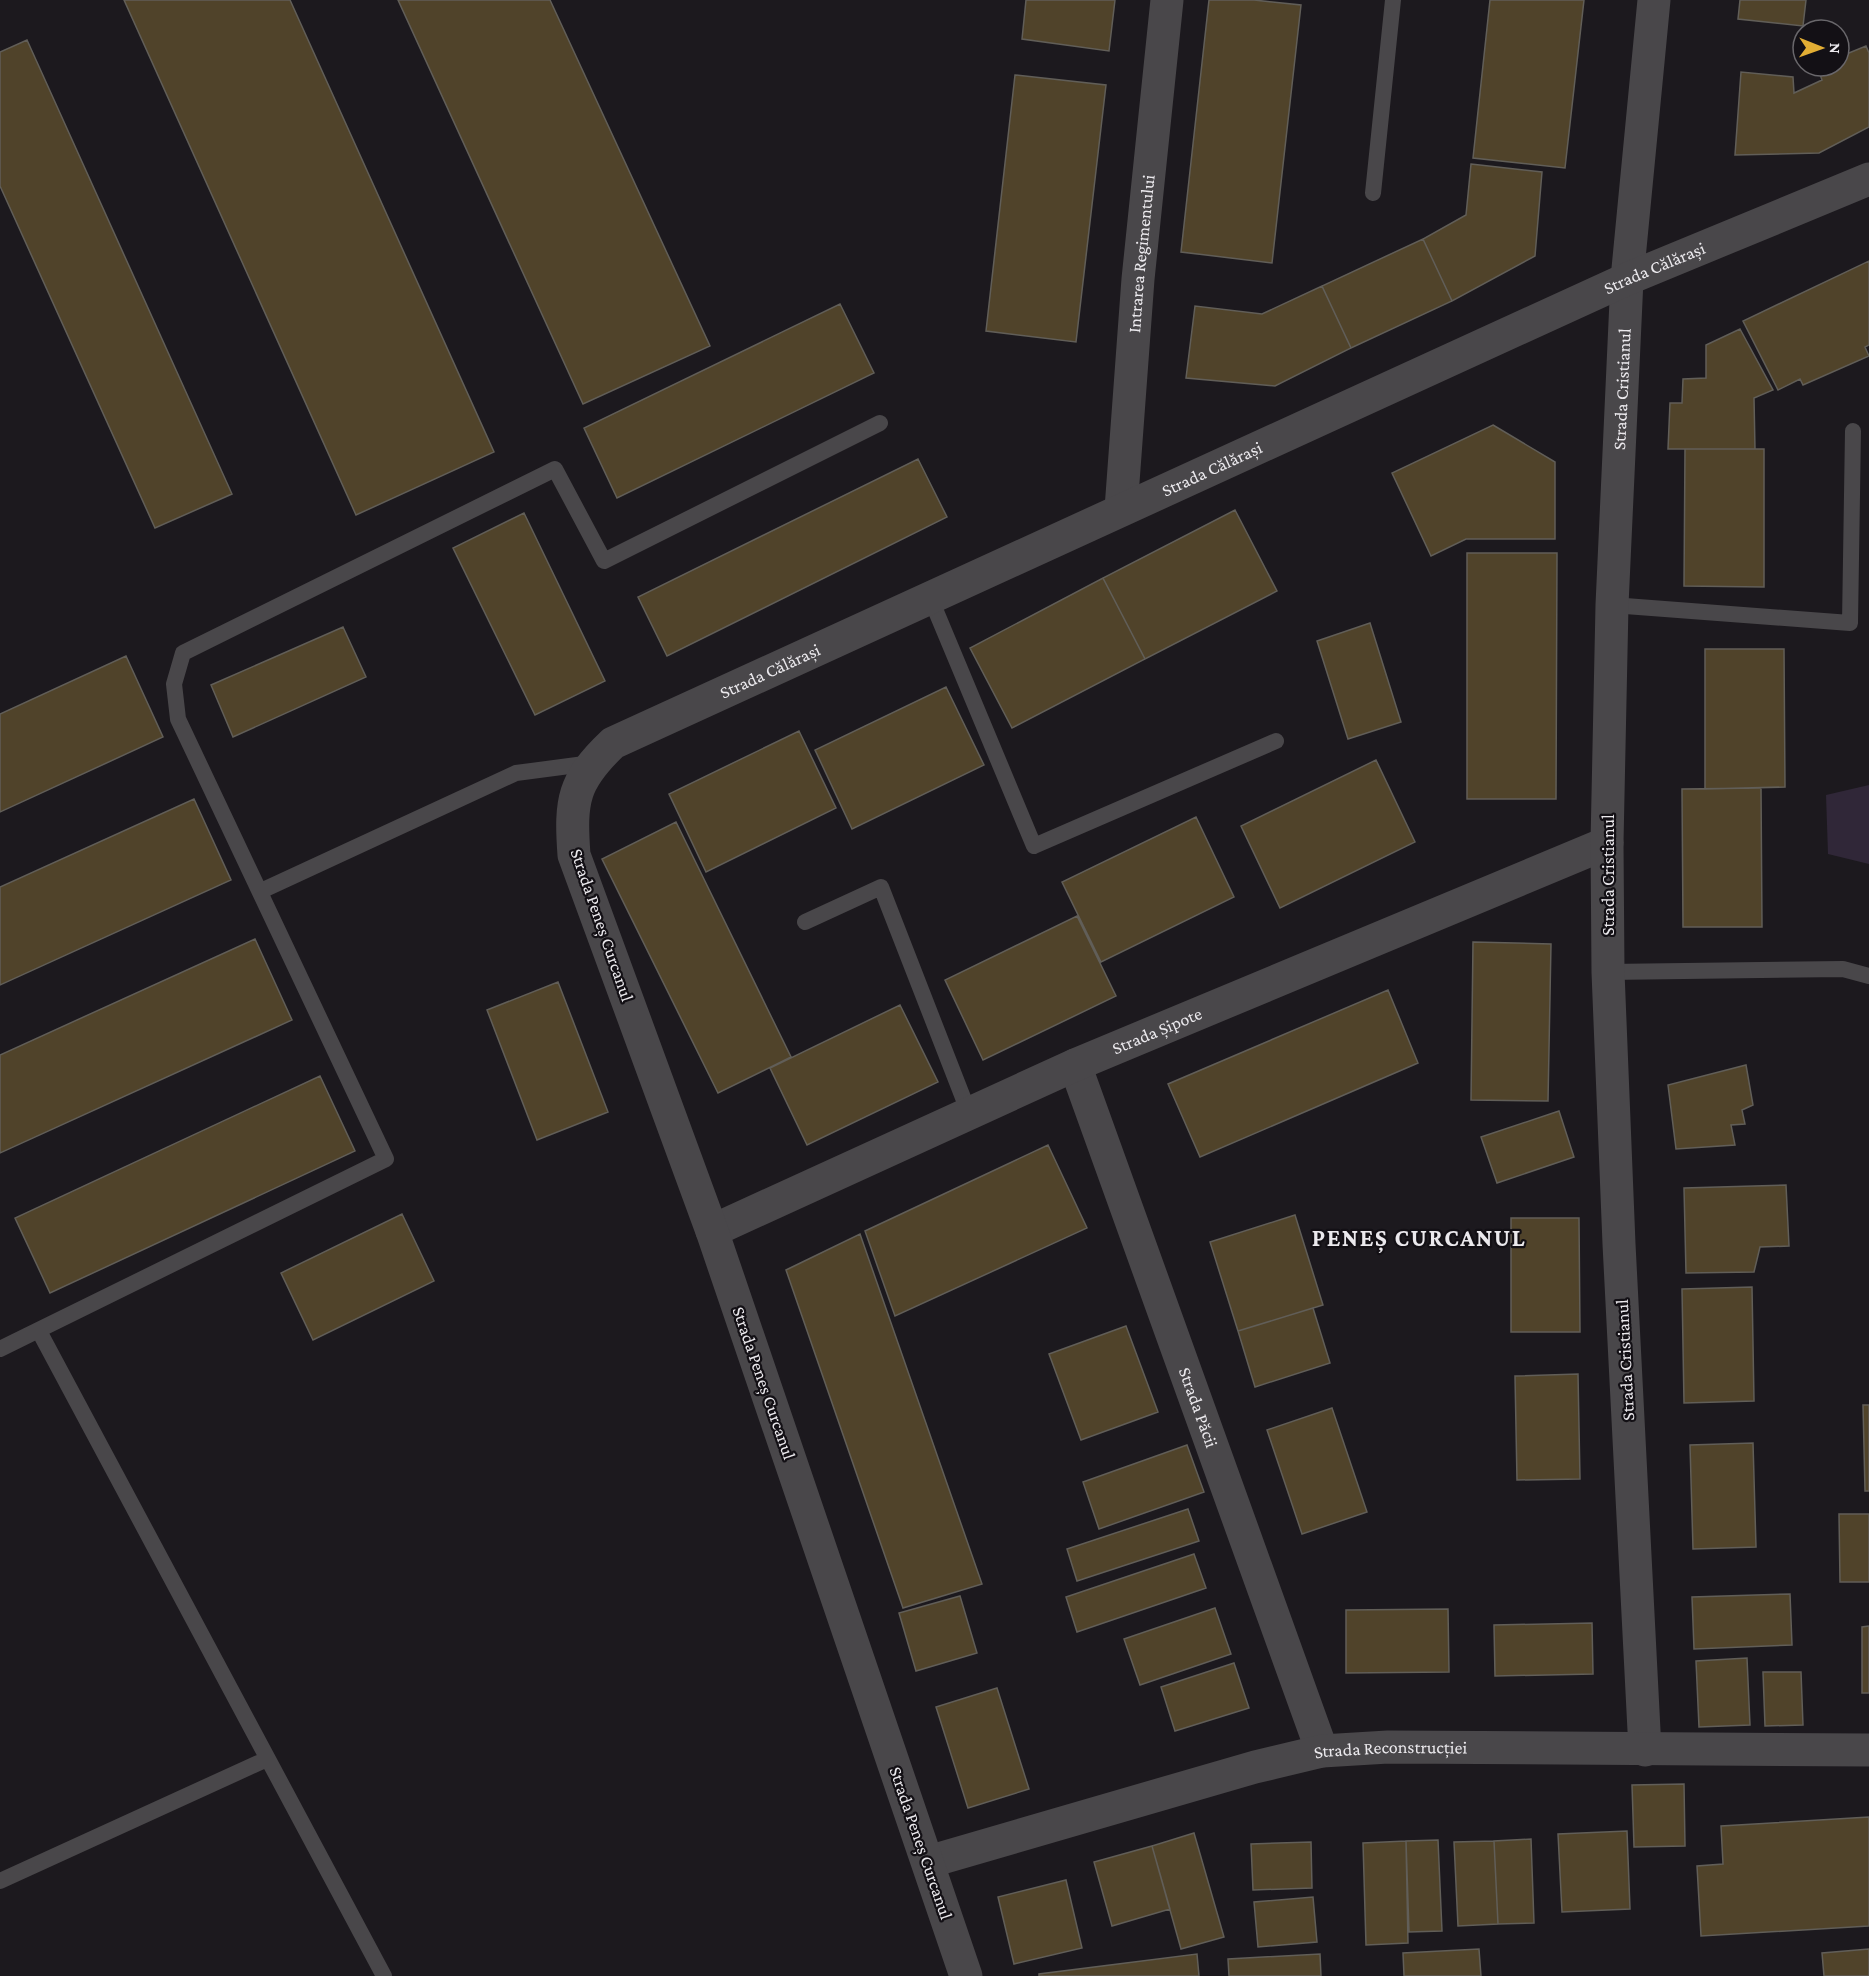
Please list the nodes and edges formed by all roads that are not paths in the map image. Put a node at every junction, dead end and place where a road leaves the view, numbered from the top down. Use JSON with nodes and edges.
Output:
{"nodes":[{"id":1,"x":1167,"y":0,"type":"edge"},
{"id":2,"x":1393,"y":0,"type":"edge"},
{"id":3,"x":1654,"y":0,"type":"edge"},
{"id":4,"x":1869,"y":179,"type":"edge"},
{"id":5,"x":1373,"y":193,"type":"dead end"},
{"id":6,"x":1627,"y":279,"type":"junction"},
{"id":7,"x":880,"y":423,"type":"dead end"},
{"id":8,"x":1853,"y":431,"type":"dead end"},
{"id":9,"x":1121,"y":509,"type":"junction"},
{"id":10,"x":930,"y":597,"type":"junction"},
{"id":11,"x":1612,"y":605,"type":"junction"},
{"id":12,"x":1276,"y":741,"type":"dead end"},
{"id":13,"x":584,"y":776,"type":"junction"},
{"id":14,"x":1607,"y":843,"type":"junction"},
{"id":15,"x":261,"y":891,"type":"junction"},
{"id":16,"x":805,"y":922,"type":"dead end"},
{"id":17,"x":1608,"y":972,"type":"junction"},
{"id":18,"x":1869,"y":976,"type":"edge"},
{"id":19,"x":1076,"y":1065,"type":"junction"},
{"id":20,"x":969,"y":1113,"type":"junction"},
{"id":21,"x":712,"y":1232,"type":"junction"},
{"id":22,"x":39,"y":1331,"type":"junction"},
{"id":23,"x":0,"y":1349,"type":"edge"},
{"id":24,"x":1645,"y":1750,"type":"junction"},
{"id":25,"x":1869,"y":1750,"type":"edge"},
{"id":26,"x":1322,"y":1751,"type":"junction"},
{"id":27,"x":267,"y":1759,"type":"junction"},
{"id":28,"x":928,"y":1862,"type":"junction"},
{"id":29,"x":0,"y":1881,"type":"edge"},
{"id":30,"x":384,"y":1976,"type":"edge"},
{"id":31,"x":966,"y":1976,"type":"edge"}],
"edges":[{"from":1,"to":9,"type":"street","name":"Intrarea Regimentului"},
{"from":2,"to":5,"type":"lane"},
{"from":3,"to":6,"type":"street","name":"Strada Cristianul"},
{"from":4,"to":6,"type":"street","name":"Strada Călărași"},
{"from":6,"to":9,"type":"street","name":"Strada Călărași"},
{"from":6,"to":11,"type":"street","name":"Strada Cristianul"},
{"from":7,"to":15,"type":"lane"},
{"from":8,"to":11,"type":"lane"},
{"from":9,"to":10,"type":"street","name":"Strada Călărași"},
{"from":10,"to":12,"type":"lane"},
{"from":10,"to":13,"type":"street","name":"Strada Călărași"},
{"from":11,"to":14,"type":"street","name":"Strada Cristianul"},
{"from":13,"to":15,"type":"lane"},
{"from":13,"to":21,"type":"street","name":"Strada Peneș Curcanul"},
{"from":14,"to":17,"type":"street","name":"Strada Cristianul"},
{"from":14,"to":19,"type":"street","name":"Strada Șipote"},
{"from":15,"to":22,"type":"lane"},
{"from":16,"to":20,"type":"lane"},
{"from":17,"to":18,"type":"lane"},
{"from":17,"to":24,"type":"street","name":"Strada Cristianul"},
{"from":19,"to":20,"type":"street","name":"Strada Șipote"},
{"from":19,"to":26,"type":"street","name":"Strada Păcii"},
{"from":20,"to":21,"type":"street","name":"Strada Șipote"},
{"from":21,"to":28,"type":"street","name":"Strada Peneș Curcanul"},
{"from":22,"to":23,"type":"lane"},
{"from":22,"to":27,"type":"lane"},
{"from":24,"to":25,"type":"street","name":"Strada Reconstrucției"},
{"from":24,"to":26,"type":"street","name":"Strada Reconstrucției"},
{"from":26,"to":28,"type":"street","name":"Strada Reconstrucției"},
{"from":27,"to":29,"type":"lane"},
{"from":27,"to":30,"type":"lane"},
{"from":28,"to":31,"type":"street","name":"Strada Peneș Curcanul"}]}
